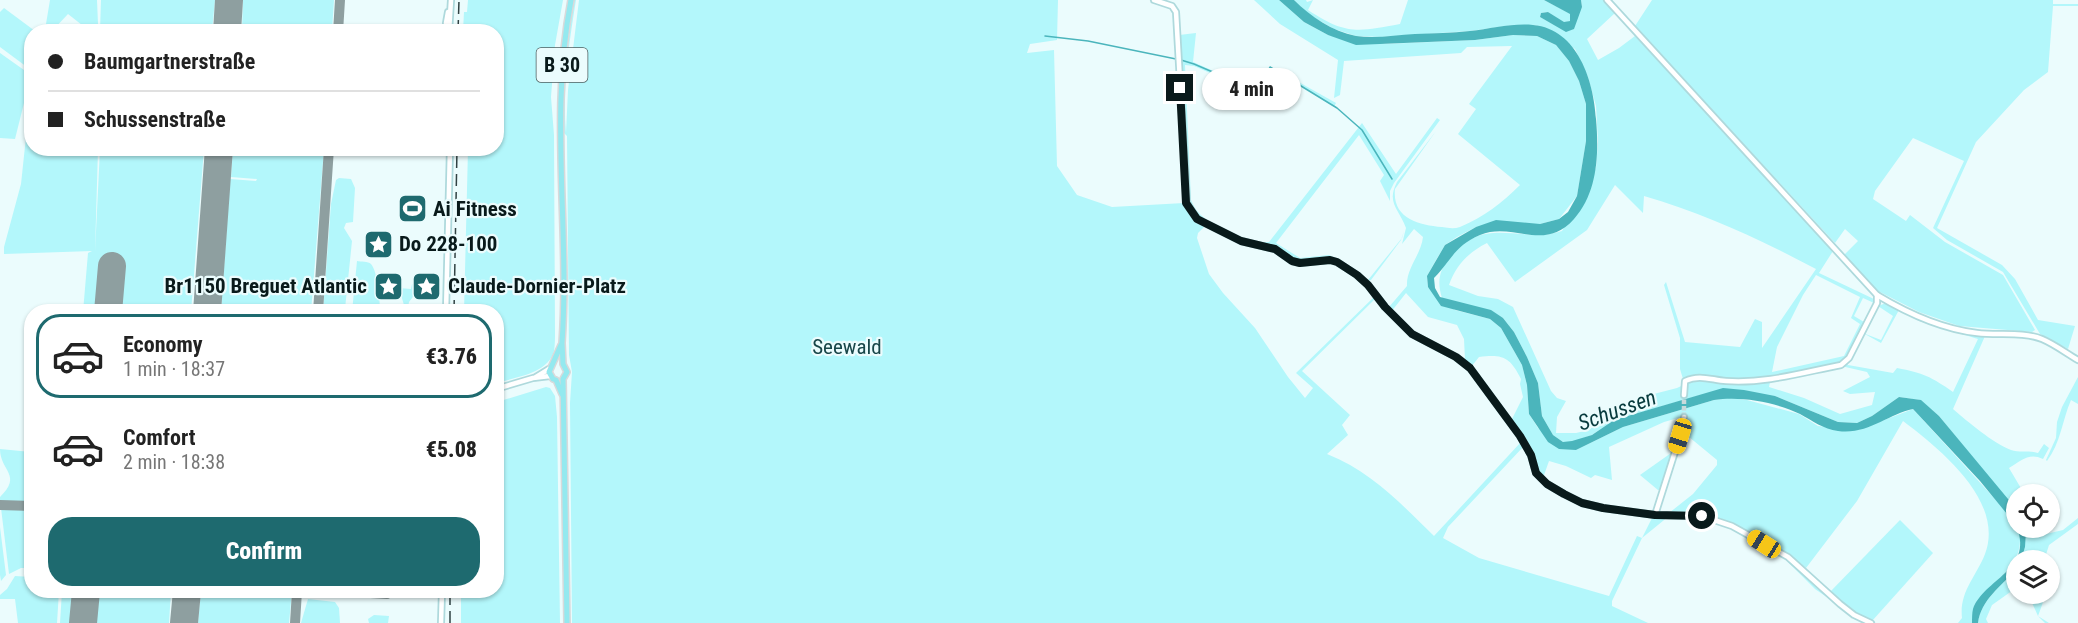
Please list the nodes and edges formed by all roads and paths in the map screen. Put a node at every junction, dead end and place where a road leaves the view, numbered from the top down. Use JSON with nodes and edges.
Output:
{"nodes":[{"id":1,"x":571,"y":0,"type":"edge"},
{"id":2,"x":1154,"y":0,"type":"edge"},
{"id":3,"x":1607,"y":0,"type":"edge"},
{"id":4,"x":451,"y":2,"type":"edge"},
{"id":5,"x":449,"y":24,"type":"edge"},
{"id":6,"x":450,"y":156,"type":"edge"},
{"id":7,"x":1877,"y":295,"type":"junction"},
{"id":8,"x":1886,"y":301,"type":"junction"},
{"id":9,"x":1877,"y":303,"type":"junction"},
{"id":10,"x":446,"y":304,"type":"edge"},
{"id":11,"x":562,"y":343,"type":"junction"},
{"id":12,"x":2078,"y":360,"type":"edge"},
{"id":13,"x":554,"y":363,"type":"junction"},
{"id":14,"x":563,"y":364,"type":"junction"},
{"id":15,"x":550,"y":372,"type":"junction"},
{"id":16,"x":563,"y":379,"type":"junction"},
{"id":17,"x":556,"y":380,"type":"junction"},
{"id":18,"x":504,"y":387,"type":"edge"},
{"id":19,"x":1684,"y":395,"type":"tunnel mouth"},
{"id":20,"x":564,"y":398,"type":"junction"},
{"id":21,"x":1684,"y":417,"type":"tunnel mouth"},
{"id":22,"x":1655,"y":515,"type":"junction"},
{"id":23,"x":442,"y":598,"type":"edge"},
{"id":24,"x":441,"y":623,"type":"edge"},
{"id":25,"x":567,"y":623,"type":"edge"},
{"id":26,"x":1871,"y":623,"type":"edge"}],
"edges":[{"from":1,"to":11,"type":"main road","number":"B 30"},
{"from":2,"to":22,"type":"street"},
{"from":3,"to":7,"type":"street"},
{"from":4,"to":5,"type":"street"},
{"from":6,"to":10,"type":"street"},
{"from":7,"to":8,"type":"street"},
{"from":7,"to":9,"type":"street"},
{"from":8,"to":9,"type":"street"},
{"from":8,"to":12,"type":"street"},
{"from":9,"to":19,"type":"street"},
{"from":11,"to":13,"type":"main road","number":"B 30"},
{"from":11,"to":14,"type":"main road","number":"B 30"},
{"from":13,"to":14,"type":"main road"},
{"from":13,"to":15,"type":"main road","number":"B 30"},
{"from":14,"to":16,"type":"main road","number":"B 30"},
{"from":15,"to":17,"type":"main road"},
{"from":15,"to":18,"type":"street"},
{"from":16,"to":17,"type":"main road"},
{"from":16,"to":20,"type":"main road","number":"B 30"},
{"from":17,"to":20,"type":"main road","number":"B 30"},
{"from":20,"to":25,"type":"main road","number":"B 30"},
{"from":21,"to":22,"type":"street"},
{"from":22,"to":26,"type":"street"},
{"from":23,"to":24,"type":"street"}]}
